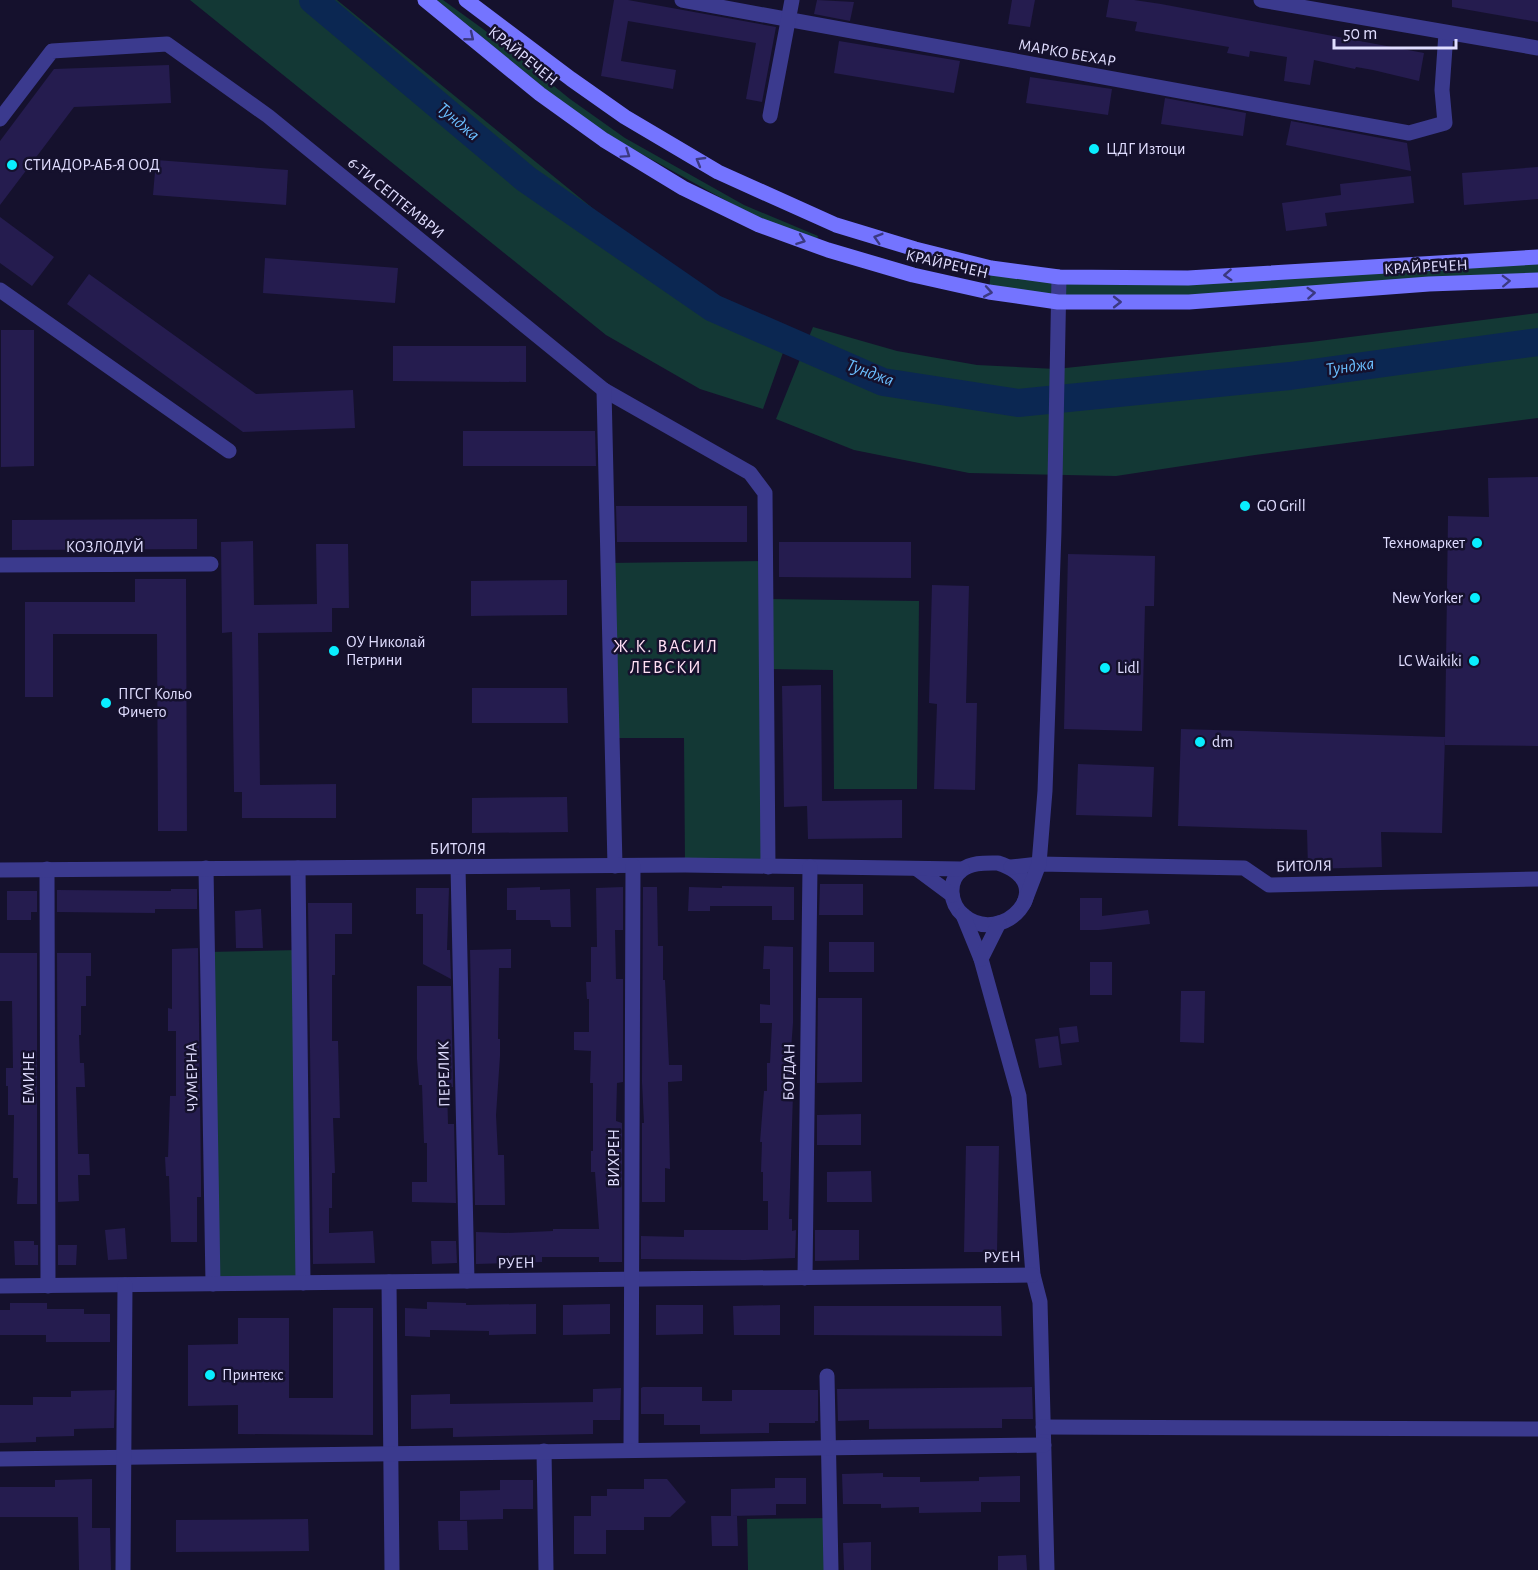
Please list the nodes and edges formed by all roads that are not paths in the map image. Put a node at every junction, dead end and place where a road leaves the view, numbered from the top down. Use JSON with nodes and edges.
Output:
{"nodes":[{"id":1,"x":425,"y":0,"type":"edge"},
{"id":2,"x":466,"y":0,"type":"edge"},
{"id":3,"x":682,"y":0,"type":"edge"},
{"id":4,"x":792,"y":0,"type":"edge"},
{"id":5,"x":1261,"y":0,"type":"edge"},
{"id":6,"x":788,"y":20,"type":"junction"},
{"id":7,"x":1446,"y":33,"type":"junction"},
{"id":8,"x":1538,"y":48,"type":"edge"},
{"id":9,"x":770,"y":116,"type":"dead end"},
{"id":10,"x":0,"y":119,"type":"edge"},
{"id":11,"x":1538,"y":257,"type":"edge"},
{"id":12,"x":1059,"y":277,"type":"junction"},
{"id":13,"x":1538,"y":280,"type":"edge"},
{"id":14,"x":0,"y":290,"type":"edge"},
{"id":15,"x":1058,"y":302,"type":"junction"},
{"id":16,"x":604,"y":390,"type":"junction"},
{"id":17,"x":229,"y":451,"type":"dead end"},
{"id":18,"x":211,"y":564,"type":"dead end"},
{"id":19,"x":0,"y":566,"type":"edge"},
{"id":20,"x":1039,"y":864,"type":"junction"},
{"id":21,"x":615,"y":866,"type":"junction"},
{"id":22,"x":633,"y":866,"type":"junction"},
{"id":23,"x":458,"y":867,"type":"junction"},
{"id":24,"x":768,"y":867,"type":"junction"},
{"id":25,"x":810,"y":867,"type":"junction"},
{"id":26,"x":1011,"y":867,"type":"junction"},
{"id":27,"x":206,"y":868,"type":"junction"},
{"id":28,"x":298,"y":868,"type":"junction"},
{"id":29,"x":0,"y":870,"type":"edge"},
{"id":30,"x":47,"y":870,"type":"junction"},
{"id":31,"x":917,"y":870,"type":"junction"},
{"id":32,"x":962,"y":870,"type":"junction"},
{"id":33,"x":1538,"y":879,"type":"edge"},
{"id":34,"x":952,"y":895,"type":"junction"},
{"id":35,"x":1024,"y":903,"type":"junction"},
{"id":36,"x":963,"y":915,"type":"junction"},
{"id":37,"x":999,"y":923,"type":"junction"},
{"id":38,"x":981,"y":959,"type":"junction"},
{"id":39,"x":1033,"y":1275,"type":"junction"},
{"id":40,"x":805,"y":1278,"type":"junction"},
{"id":41,"x":632,"y":1280,"type":"junction"},
{"id":42,"x":467,"y":1281,"type":"junction"},
{"id":43,"x":388,"y":1282,"type":"junction"},
{"id":44,"x":303,"y":1283,"type":"junction"},
{"id":45,"x":213,"y":1284,"type":"junction"},
{"id":46,"x":125,"y":1285,"type":"junction"},
{"id":47,"x":0,"y":1286,"type":"edge"},
{"id":48,"x":48,"y":1286,"type":"junction"},
{"id":49,"x":827,"y":1376,"type":"dead end"},
{"id":50,"x":1043,"y":1427,"type":"junction"},
{"id":51,"x":1538,"y":1429,"type":"edge"},
{"id":52,"x":1044,"y":1445,"type":"junction"},
{"id":53,"x":829,"y":1447,"type":"junction"},
{"id":54,"x":631,"y":1450,"type":"junction"},
{"id":55,"x":544,"y":1451,"type":"junction"},
{"id":56,"x":390,"y":1454,"type":"junction"},
{"id":57,"x":124,"y":1457,"type":"junction"},
{"id":58,"x":0,"y":1459,"type":"edge"},
{"id":59,"x":123,"y":1570,"type":"edge"},
{"id":60,"x":392,"y":1570,"type":"edge"},
{"id":61,"x":546,"y":1570,"type":"edge"},
{"id":62,"x":831,"y":1570,"type":"edge"},
{"id":63,"x":1047,"y":1570,"type":"edge"}],
"edges":[{"from":1,"to":15,"type":"street","name":"КРАЙРЕЧЕН","one_way":true},
{"from":12,"to":2,"type":"street","name":"КРАЙРЕЧЕН","one_way":true},
{"from":3,"to":6,"type":"street","name":"МАРКО БЕХАР"},
{"from":4,"to":6,"type":"street"},
{"from":5,"to":7,"type":"street"},
{"from":6,"to":7,"type":"street","name":"МАРКО БЕХАР"},
{"from":6,"to":9,"type":"street"},
{"from":7,"to":8,"type":"street"},
{"from":10,"to":16,"type":"street","name":"6-ТИ СЕПТЕМВРИ"},
{"from":11,"to":12,"type":"street","name":"КРАЙРЕЧЕН","one_way":true},
{"from":12,"to":15,"type":"street"},
{"from":15,"to":13,"type":"street","name":"КРАЙРЕЧЕН","one_way":true},
{"from":14,"to":17,"type":"street"},
{"from":15,"to":20,"type":"street"},
{"from":16,"to":21,"type":"street"},
{"from":16,"to":24,"type":"street","name":"6-ТИ СЕПТЕМВРИ"},
{"from":18,"to":19,"type":"street","name":"КОЗЛОДУЙ"},
{"from":20,"to":26,"type":"street","name":"БИТОЛЯ"},
{"from":20,"to":33,"type":"street","name":"БИТОЛЯ"},
{"from":20,"to":35,"type":"street"},
{"from":21,"to":22,"type":"street","name":"БИТОЛЯ"},
{"from":21,"to":23,"type":"street","name":"БИТОЛЯ"},
{"from":22,"to":24,"type":"street","name":"БИТОЛЯ"},
{"from":22,"to":41,"type":"street","name":"ВИХРЕН"},
{"from":23,"to":28,"type":"street","name":"БИТОЛЯ"},
{"from":23,"to":42,"type":"street","name":"ПЕРЕЛИК"},
{"from":24,"to":25,"type":"street","name":"БИТОЛЯ"},
{"from":25,"to":31,"type":"street","name":"БИТОЛЯ"},
{"from":25,"to":40,"type":"street","name":"БОГДАН"},
{"from":26,"to":32,"type":"street"},
{"from":26,"to":35,"type":"street"},
{"from":27,"to":28,"type":"street","name":"БИТОЛЯ"},
{"from":27,"to":30,"type":"street","name":"БИТОЛЯ"},
{"from":27,"to":45,"type":"street","name":"ЧУМЕРНА"},
{"from":28,"to":44,"type":"street"},
{"from":29,"to":30,"type":"street","name":"БИТОЛЯ"},
{"from":30,"to":48,"type":"street","name":"ЕМИНЕ"},
{"from":31,"to":32,"type":"street","name":"БИТОЛЯ"},
{"from":31,"to":34,"type":"street"},
{"from":32,"to":34,"type":"street"},
{"from":34,"to":36,"type":"street"},
{"from":35,"to":37,"type":"street"},
{"from":36,"to":37,"type":"street"},
{"from":36,"to":38,"type":"street"},
{"from":37,"to":38,"type":"street"},
{"from":38,"to":39,"type":"street"},
{"from":39,"to":40,"type":"street","name":"РУЕН"},
{"from":39,"to":50,"type":"street"},
{"from":40,"to":41,"type":"street","name":"РУЕН"},
{"from":41,"to":42,"type":"street","name":"РУЕН"},
{"from":41,"to":54,"type":"street","name":"ВИХРЕН"},
{"from":42,"to":43,"type":"street","name":"РУЕН"},
{"from":43,"to":44,"type":"street","name":"РУЕН"},
{"from":43,"to":56,"type":"street"},
{"from":44,"to":45,"type":"street","name":"РУЕН"},
{"from":45,"to":46,"type":"street","name":"РУЕН"},
{"from":46,"to":48,"type":"street","name":"РУЕН"},
{"from":46,"to":57,"type":"street"},
{"from":47,"to":48,"type":"street","name":"РУЕН"},
{"from":49,"to":53,"type":"street"},
{"from":50,"to":51,"type":"street"},
{"from":50,"to":52,"type":"street"},
{"from":52,"to":53,"type":"street"},
{"from":52,"to":63,"type":"street"},
{"from":53,"to":54,"type":"street"},
{"from":53,"to":62,"type":"street"},
{"from":54,"to":55,"type":"street"},
{"from":55,"to":56,"type":"street"},
{"from":55,"to":61,"type":"street"},
{"from":56,"to":57,"type":"street"},
{"from":56,"to":60,"type":"street"},
{"from":57,"to":58,"type":"street"},
{"from":57,"to":59,"type":"street"}]}
